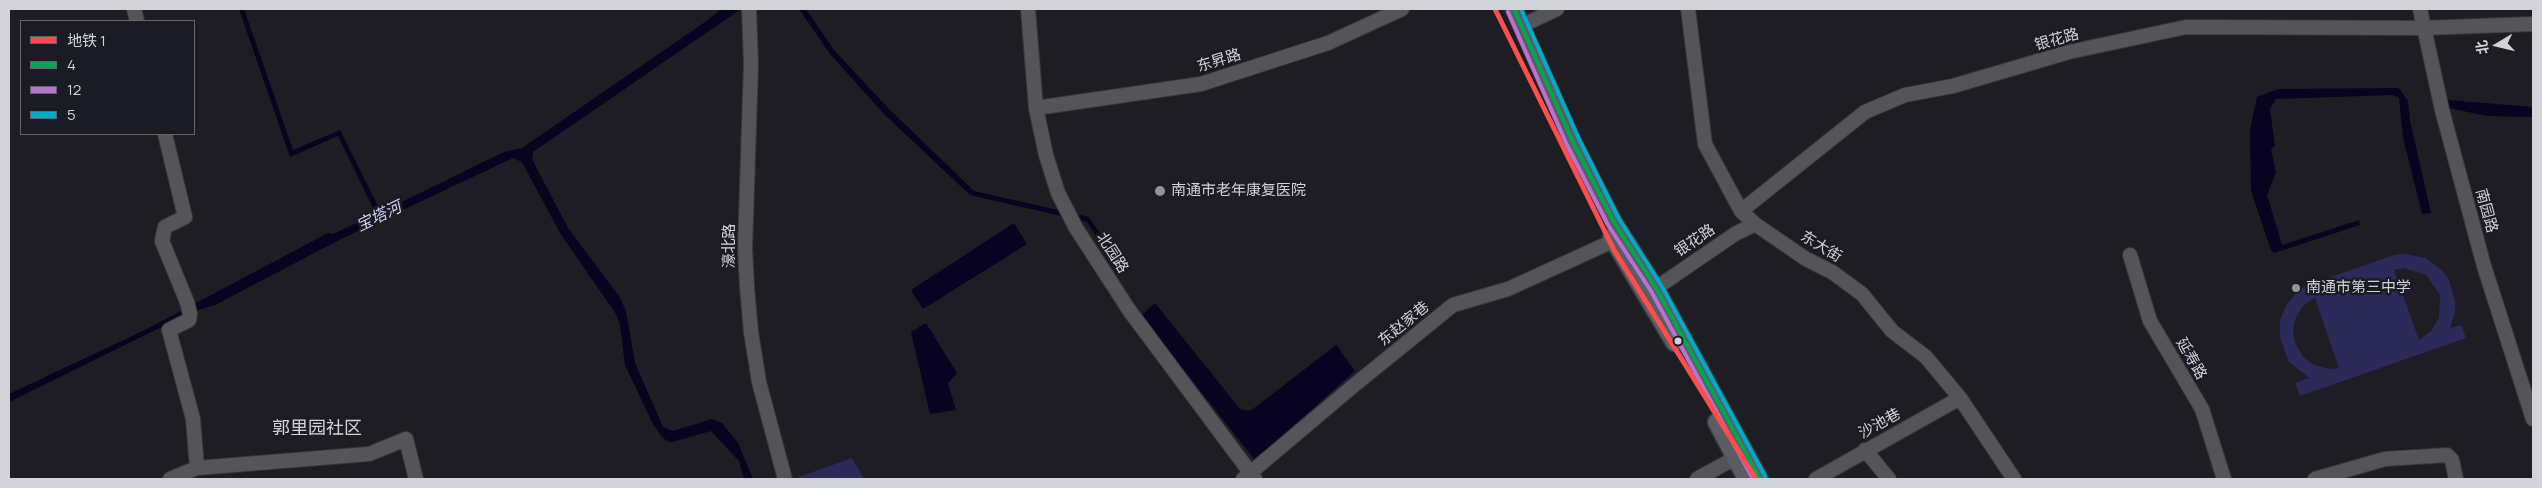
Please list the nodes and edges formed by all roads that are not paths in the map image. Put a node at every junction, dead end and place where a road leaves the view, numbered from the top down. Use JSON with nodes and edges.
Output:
{"nodes":[{"id":1,"x":1028,"y":9,"type":"edge"},
{"id":2,"x":1402,"y":9,"type":"edge"},
{"id":3,"x":1504,"y":9,"type":"edge"},
{"id":4,"x":1514,"y":9,"type":"edge"},
{"id":5,"x":1557,"y":9,"type":"edge"},
{"id":6,"x":1688,"y":9,"type":"edge"},
{"id":7,"x":2420,"y":9,"type":"edge"},
{"id":8,"x":745,"y":12,"type":"edge"},
{"id":9,"x":2533,"y":24,"type":"edge"},
{"id":10,"x":1521,"y":26,"type":"junction"},
{"id":11,"x":2422,"y":28,"type":"junction"},
{"id":12,"x":1036,"y":108,"type":"junction"},
{"id":13,"x":165,"y":135,"type":"edge"},
{"id":14,"x":1741,"y":211,"type":"junction"},
{"id":15,"x":1755,"y":224,"type":"junction"},
{"id":16,"x":1613,"y":241,"type":"junction"},
{"id":17,"x":2130,"y":255,"type":"dead end"},
{"id":18,"x":1656,"y":288,"type":"junction"},
{"id":19,"x":1960,"y":398,"type":"junction"},
{"id":20,"x":2533,"y":419,"type":"edge"},
{"id":21,"x":1865,"y":450,"type":"junction"},
{"id":22,"x":1735,"y":458,"type":"junction"},
{"id":23,"x":197,"y":468,"type":"junction"},
{"id":24,"x":1250,"y":477,"type":"edge"},
{"id":25,"x":170,"y":479,"type":"edge"},
{"id":26,"x":416,"y":479,"type":"edge"},
{"id":27,"x":777,"y":479,"type":"edge"},
{"id":28,"x":785,"y":479,"type":"edge"},
{"id":29,"x":1697,"y":479,"type":"edge"},
{"id":30,"x":1746,"y":479,"type":"edge"},
{"id":31,"x":1760,"y":479,"type":"edge"},
{"id":32,"x":1816,"y":479,"type":"edge"},
{"id":33,"x":1889,"y":479,"type":"edge"},
{"id":34,"x":2014,"y":479,"type":"edge"},
{"id":35,"x":2224,"y":479,"type":"edge"},
{"id":36,"x":2315,"y":479,"type":"edge"},
{"id":37,"x":2456,"y":479,"type":"edge"}],
"edges":[{"from":1,"to":12,"type":"street","name":"北园路"},
{"from":2,"to":12,"type":"street","name":"东昇路"},
{"from":3,"to":16,"type":"main road"},
{"from":4,"to":10,"type":"main road"},
{"from":5,"to":10,"type":"street"},
{"from":6,"to":14,"type":"street","name":"东大街"},
{"from":7,"to":11,"type":"street","name":"南园路"},
{"from":8,"to":27,"type":"street","name":"濠北路"},
{"from":8,"to":28,"type":"street","name":"濠北路"},
{"from":9,"to":11,"type":"street","name":"银花路"},
{"from":10,"to":18,"type":"main road"},
{"from":11,"to":14,"type":"street","name":"银花路"},
{"from":11,"to":20,"type":"street","name":"南园路"},
{"from":12,"to":24,"type":"street","name":"北园路"},
{"from":13,"to":23,"type":"street"},
{"from":14,"to":15,"type":"street","name":"东大街"},
{"from":15,"to":18,"type":"street","name":"银花路"},
{"from":15,"to":19,"type":"street","name":"东大街"},
{"from":16,"to":22,"type":"main road"},
{"from":16,"to":24,"type":"street","name":"东赵家巷"},
{"from":17,"to":35,"type":"street","name":"延寿路"},
{"from":18,"to":31,"type":"main road"},
{"from":19,"to":21,"type":"street","name":"沙池巷"},
{"from":19,"to":34,"type":"street","name":"东大街"},
{"from":21,"to":32,"type":"street","name":"沙池巷"},
{"from":21,"to":33,"type":"street"},
{"from":22,"to":29,"type":"street"},
{"from":22,"to":30,"type":"main road"},
{"from":23,"to":25,"type":"street"},
{"from":23,"to":26,"type":"street"},
{"from":36,"to":37,"type":"street"}]}
